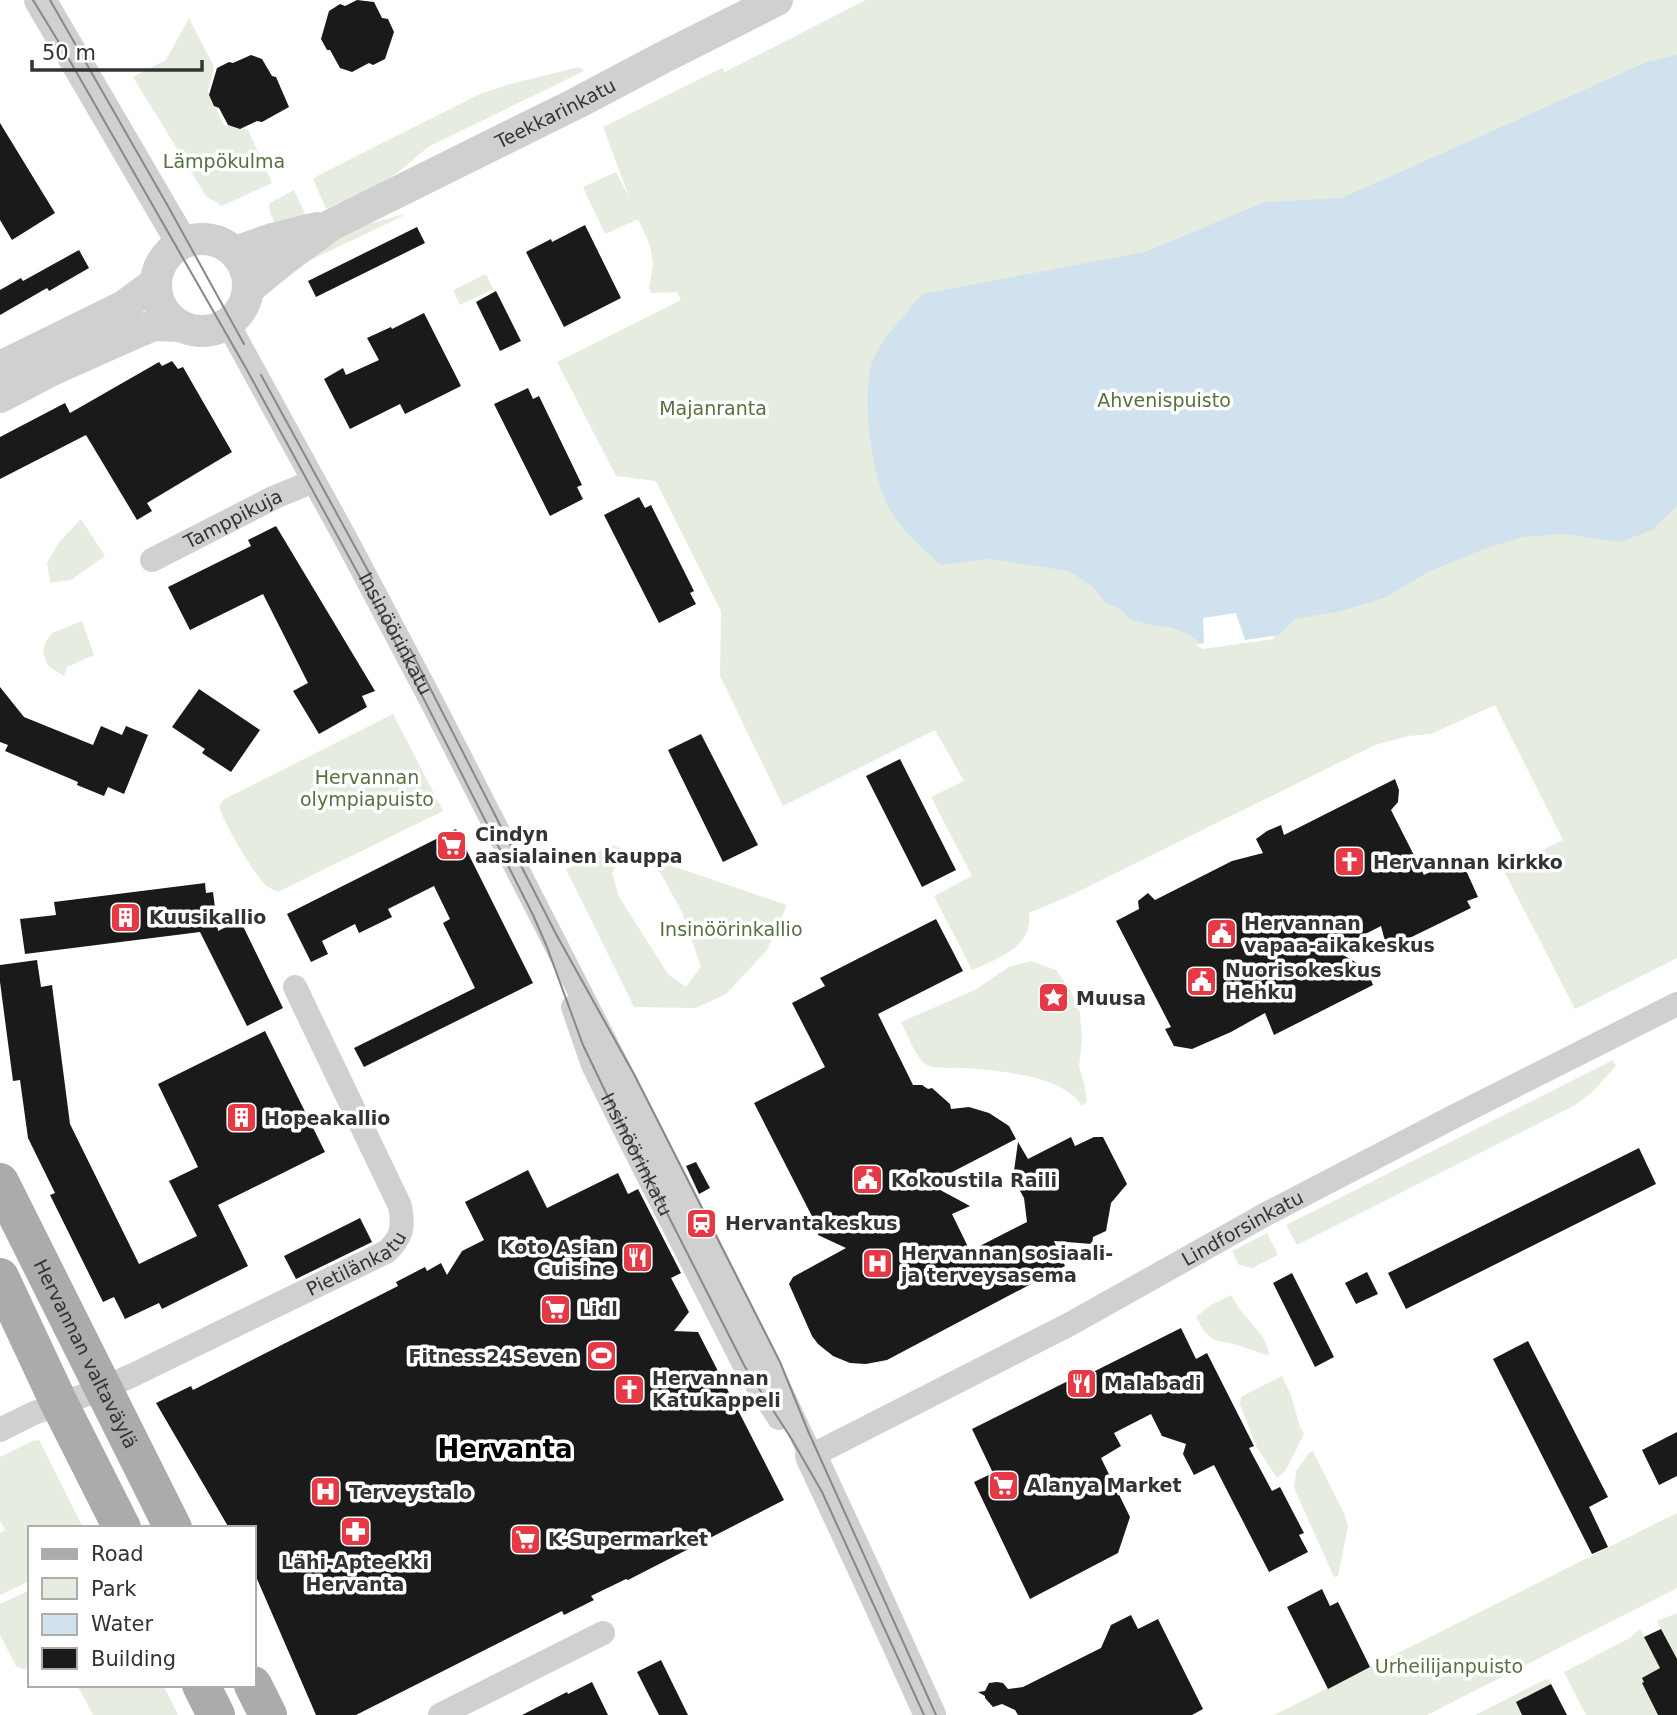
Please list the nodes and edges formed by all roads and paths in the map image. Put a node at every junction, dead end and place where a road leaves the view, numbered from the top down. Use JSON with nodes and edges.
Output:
{"nodes":[{"id":1,"x":40,"y":0,"type":"edge"},
{"id":2,"x":777,"y":0,"type":"edge"},
{"id":3,"x":331,"y":225,"type":"junction"},
{"id":4,"x":182,"y":243,"type":"junction"},
{"id":5,"x":235,"y":252,"type":"junction"},
{"id":6,"x":155,"y":283,"type":"junction"},
{"id":7,"x":249,"y":288,"type":"junction"},
{"id":8,"x":228,"y":324,"type":"junction"},
{"id":9,"x":179,"y":326,"type":"junction"},
{"id":10,"x":0,"y":368,"type":"edge"},
{"id":11,"x":0,"y":397,"type":"edge"},
{"id":12,"x":314,"y":481,"type":"junction"},
{"id":13,"x":152,"y":560,"type":"dead end"},
{"id":14,"x":295,"y":988,"type":"dead end"},
{"id":15,"x":1677,"y":1004,"type":"edge"},
{"id":16,"x":0,"y":1182,"type":"edge"},
{"id":17,"x":0,"y":1277,"type":"edge"},
{"id":18,"x":102,"y":1390,"type":"junction"},
{"id":19,"x":59,"y":1404,"type":"junction"},
{"id":20,"x":0,"y":1430,"type":"edge"},
{"id":21,"x":811,"y":1456,"type":"junction"},
{"id":22,"x":121,"y":1526,"type":"edge"},
{"id":23,"x":172,"y":1526,"type":"edge"},
{"id":24,"x":603,"y":1633,"type":"dead end"},
{"id":25,"x":202,"y":1687,"type":"edge"},
{"id":26,"x":254,"y":1687,"type":"edge"},
{"id":27,"x":216,"y":1715,"type":"edge"},
{"id":28,"x":268,"y":1715,"type":"edge"},
{"id":29,"x":440,"y":1715,"type":"edge"},
{"id":30,"x":930,"y":1715,"type":"edge"}],
"edges":[{"from":1,"to":4,"type":"street"},
{"from":2,"to":3,"type":"street","name":"Teekkarinkatu"},
{"from":3,"to":5,"type":"street","name":"Teekkarinkatu"},
{"from":3,"to":7,"type":"street","name":"Teekkarinkatu"},
{"from":4,"to":5,"type":"street"},
{"from":4,"to":6,"type":"street"},
{"from":5,"to":7,"type":"street"},
{"from":6,"to":9,"type":"street"},
{"from":6,"to":10,"type":"street"},
{"from":7,"to":8,"type":"street"},
{"from":8,"to":9,"type":"street"},
{"from":8,"to":12,"type":"street","name":"Insinöörinkatu"},
{"from":9,"to":11,"type":"street"},
{"from":12,"to":13,"type":"street","name":"Tamppikuja"},
{"from":12,"to":21,"type":"street","name":"Insinöörinkatu"},
{"from":14,"to":18,"type":"street","name":"Pietilänkatu"},
{"from":15,"to":21,"type":"street","name":"Lindforsinkatu"},
{"from":16,"to":18,"type":"main road","name":"Hervannan valtaväylä"},
{"from":17,"to":19,"type":"main road"},
{"from":18,"to":19,"type":"street","name":"Pietilänkatu"},
{"from":18,"to":23,"type":"main road","name":"Hervannan valtaväylä"},
{"from":19,"to":20,"type":"street","name":"Pietilänkatu"},
{"from":19,"to":22,"type":"main road"},
{"from":21,"to":30,"type":"street","name":"Insinöörinkatu"},
{"from":24,"to":29,"type":"street"},
{"from":25,"to":27,"type":"main road"},
{"from":26,"to":28,"type":"main road"}]}
